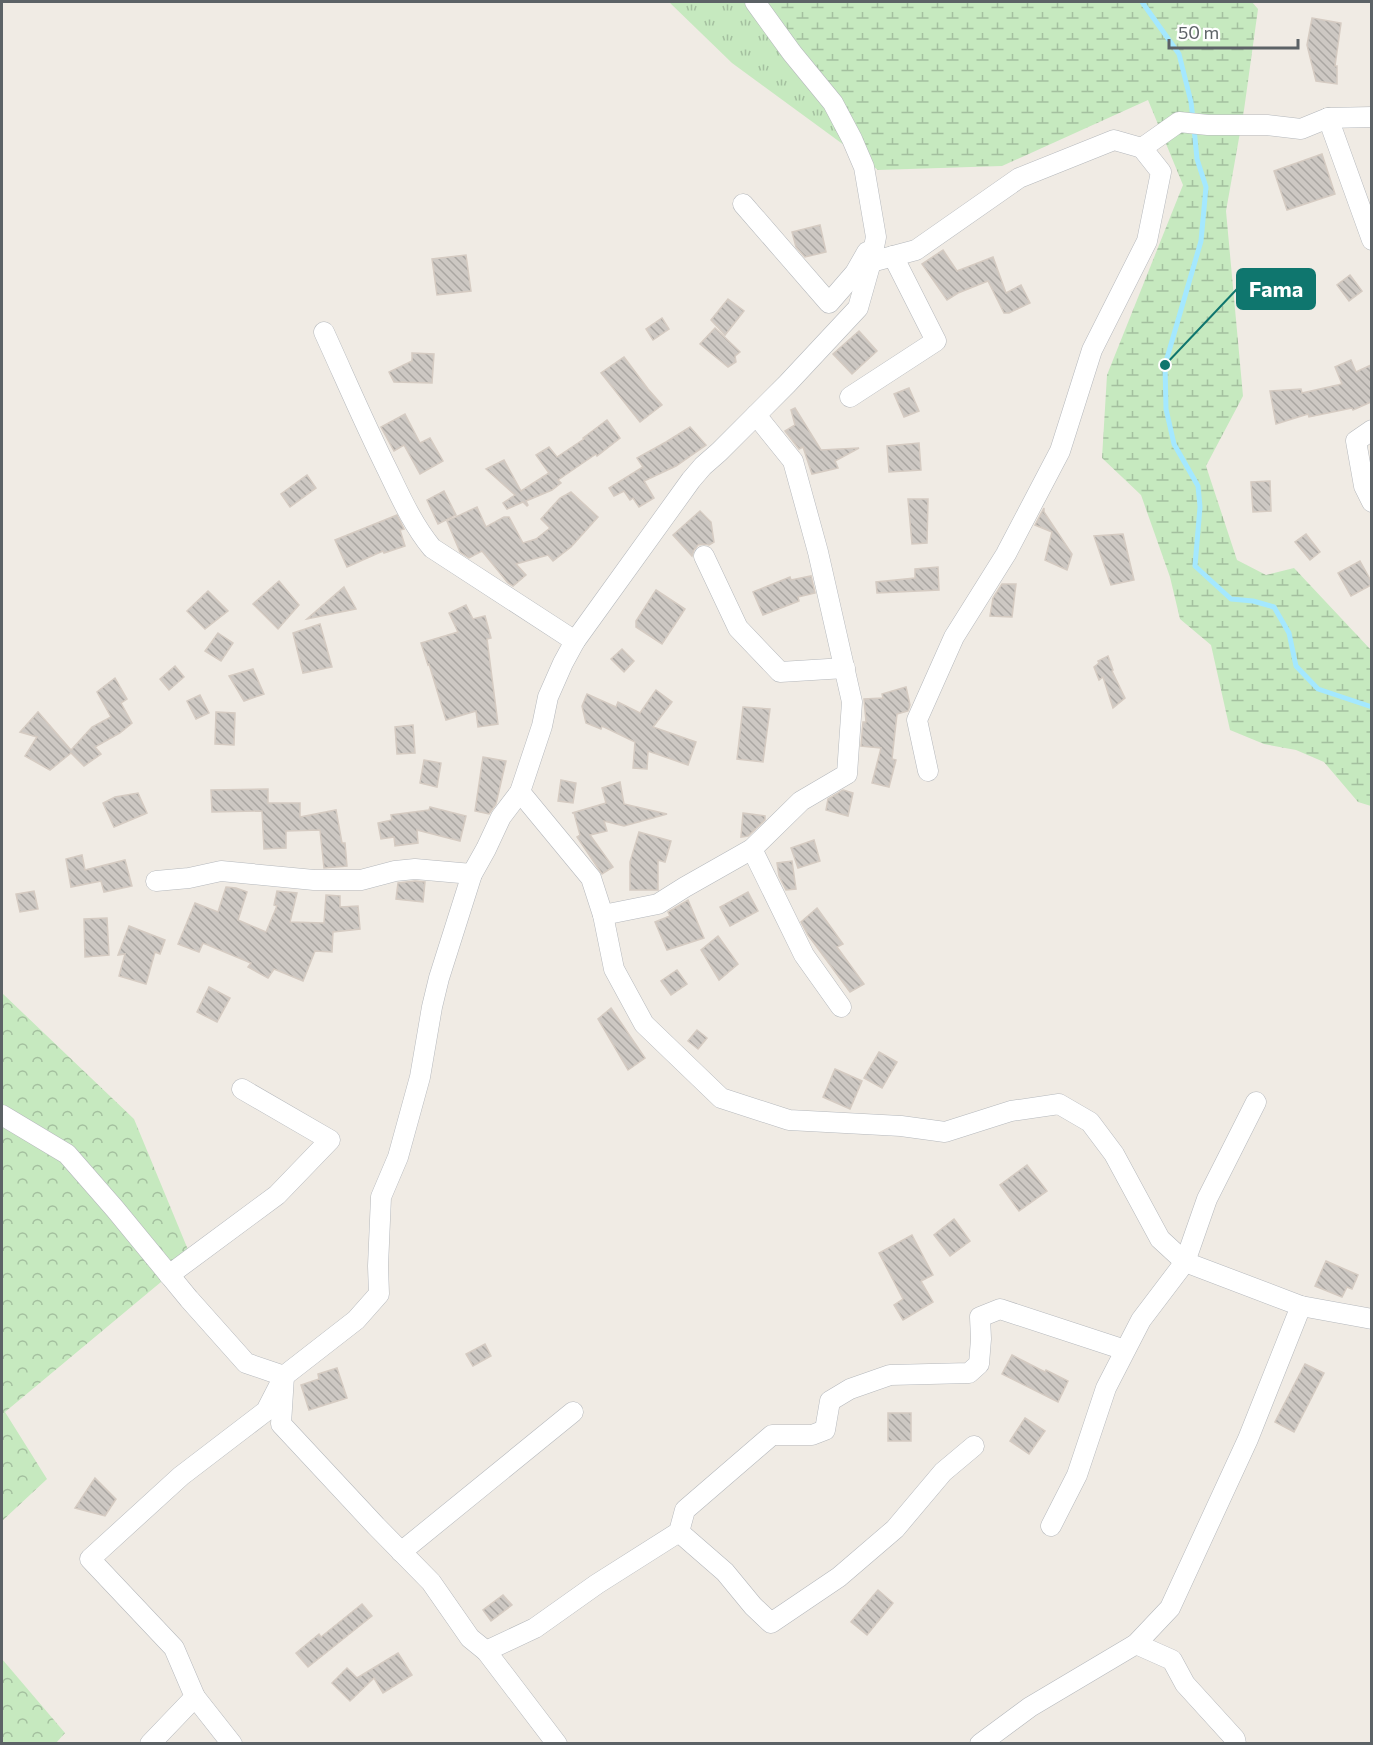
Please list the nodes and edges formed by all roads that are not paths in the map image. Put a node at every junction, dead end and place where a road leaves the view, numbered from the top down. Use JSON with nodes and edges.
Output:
{"nodes":[{"id":1,"x":755,"y":2,"type":"edge"},
{"id":2,"x":1371,"y":117,"type":"edge"},
{"id":3,"x":1328,"y":118,"type":"junction"},
{"id":4,"x":1142,"y":148,"type":"junction"},
{"id":5,"x":743,"y":204,"type":"dead end"},
{"id":6,"x":876,"y":237,"type":"junction"},
{"id":7,"x":1371,"y":240,"type":"edge"},
{"id":8,"x":893,"y":256,"type":"junction"},
{"id":9,"x":871,"y":262,"type":"junction"},
{"id":10,"x":324,"y":332,"type":"dead end"},
{"id":11,"x":850,"y":397,"type":"dead end"},
{"id":12,"x":756,"y":415,"type":"junction"},
{"id":13,"x":1371,"y":430,"type":"edge"},
{"id":14,"x":1371,"y":502,"type":"edge"},
{"id":15,"x":704,"y":556,"type":"dead end"},
{"id":16,"x":575,"y":641,"type":"junction"},
{"id":17,"x":845,"y":668,"type":"junction"},
{"id":18,"x":928,"y":771,"type":"dead end"},
{"id":19,"x":520,"y":792,"type":"junction"},
{"id":20,"x":752,"y":849,"type":"junction"},
{"id":21,"x":472,"y":874,"type":"junction"},
{"id":22,"x":156,"y":881,"type":"dead end"},
{"id":23,"x":603,"y":915,"type":"junction"},
{"id":24,"x":841,"y":1007,"type":"dead end"},
{"id":25,"x":242,"y":1089,"type":"dead end"},
{"id":26,"x":1256,"y":1102,"type":"dead end"},
{"id":27,"x":2,"y":1115,"type":"edge"},
{"id":28,"x":1185,"y":1262,"type":"junction"},
{"id":29,"x":169,"y":1275,"type":"junction"},
{"id":30,"x":1301,"y":1306,"type":"junction"},
{"id":31,"x":1371,"y":1319,"type":"edge"},
{"id":32,"x":1125,"y":1350,"type":"junction"},
{"id":33,"x":284,"y":1376,"type":"junction"},
{"id":34,"x":573,"y":1412,"type":"dead end"},
{"id":35,"x":974,"y":1446,"type":"dead end"},
{"id":36,"x":1051,"y":1526,"type":"dead end"},
{"id":37,"x":679,"y":1532,"type":"junction"},
{"id":38,"x":401,"y":1552,"type":"junction"},
{"id":39,"x":1136,"y":1644,"type":"junction"},
{"id":40,"x":486,"y":1651,"type":"junction"},
{"id":41,"x":195,"y":1696,"type":"junction"},
{"id":42,"x":150,"y":1743,"type":"edge"},
{"id":43,"x":232,"y":1743,"type":"edge"},
{"id":44,"x":557,"y":1743,"type":"edge"},
{"id":45,"x":980,"y":1743,"type":"edge"},
{"id":46,"x":1236,"y":1743,"type":"edge"}],
"edges":[{"from":1,"to":6,"type":"street"},
{"from":2,"to":3,"type":"street"},
{"from":3,"to":4,"type":"street"},
{"from":3,"to":7,"type":"street"},
{"from":4,"to":8,"type":"street"},
{"from":4,"to":18,"type":"street"},
{"from":5,"to":6,"type":"street"},
{"from":6,"to":9,"type":"street"},
{"from":8,"to":9,"type":"street"},
{"from":8,"to":11,"type":"street"},
{"from":9,"to":12,"type":"street"},
{"from":10,"to":16,"type":"street"},
{"from":12,"to":16,"type":"street"},
{"from":12,"to":17,"type":"street"},
{"from":13,"to":14,"type":"street"},
{"from":15,"to":17,"type":"street"},
{"from":16,"to":19,"type":"street"},
{"from":17,"to":20,"type":"street"},
{"from":19,"to":21,"type":"street"},
{"from":19,"to":23,"type":"street"},
{"from":20,"to":23,"type":"street"},
{"from":20,"to":24,"type":"street"},
{"from":21,"to":22,"type":"street"},
{"from":21,"to":33,"type":"street"},
{"from":23,"to":28,"type":"street"},
{"from":25,"to":29,"type":"street"},
{"from":26,"to":28,"type":"street"},
{"from":27,"to":29,"type":"street"},
{"from":28,"to":30,"type":"street"},
{"from":28,"to":32,"type":"street"},
{"from":29,"to":33,"type":"street"},
{"from":30,"to":31,"type":"street"},
{"from":30,"to":39,"type":"street"},
{"from":32,"to":36,"type":"street"},
{"from":32,"to":37,"type":"street"},
{"from":33,"to":38,"type":"street"},
{"from":33,"to":41,"type":"street"},
{"from":34,"to":38,"type":"street"},
{"from":35,"to":37,"type":"street"},
{"from":37,"to":40,"type":"street"},
{"from":38,"to":40,"type":"street"},
{"from":39,"to":45,"type":"street"},
{"from":39,"to":46,"type":"street"},
{"from":40,"to":44,"type":"street"},
{"from":41,"to":42,"type":"street"},
{"from":41,"to":43,"type":"street"}]}
